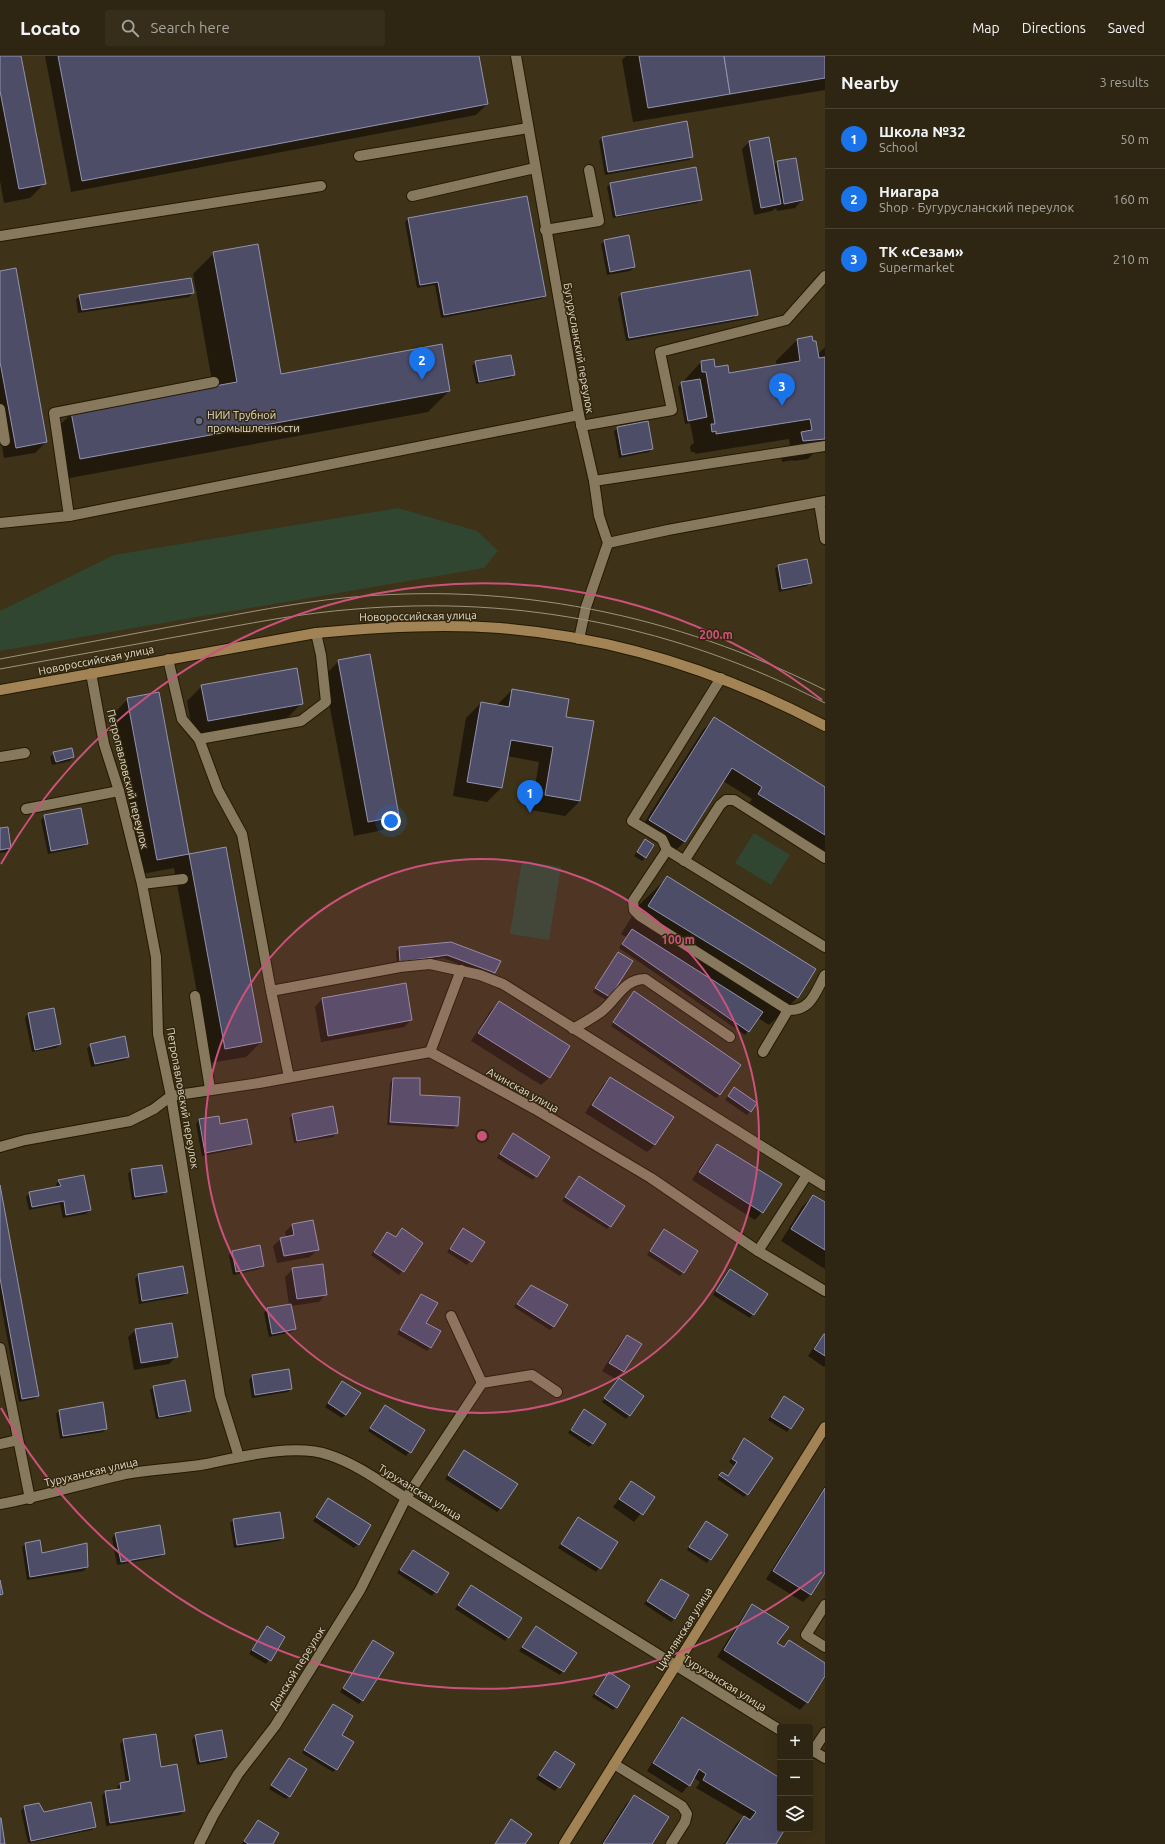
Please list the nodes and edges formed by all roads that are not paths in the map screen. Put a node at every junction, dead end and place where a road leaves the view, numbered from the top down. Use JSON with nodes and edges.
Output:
{"nodes":[{"id":1,"x":516,"y":56,"type":"edge"},
{"id":2,"x":528,"y":128,"type":"junction"},
{"id":3,"x":359,"y":156,"type":"dead end"},
{"id":4,"x":535,"y":168,"type":"junction"},
{"id":5,"x":589,"y":170,"type":"dead end"},
{"id":6,"x":321,"y":186,"type":"dead end"},
{"id":7,"x":412,"y":196,"type":"dead end"},
{"id":8,"x":545,"y":230,"type":"junction"},
{"id":9,"x":0,"y":236,"type":"edge"},
{"id":10,"x":825,"y":276,"type":"edge"},
{"id":11,"x":214,"y":382,"type":"dead end"},
{"id":12,"x":0,"y":409,"type":"edge"},
{"id":13,"x":579,"y":415,"type":"junction"},
{"id":14,"x":581,"y":426,"type":"junction"},
{"id":15,"x":5,"y":441,"type":"dead end"},
{"id":16,"x":825,"y":446,"type":"edge"},
{"id":17,"x":594,"y":481,"type":"junction"},
{"id":18,"x":822,"y":502,"type":"edge"},
{"id":19,"x":69,"y":516,"type":"junction"},
{"id":20,"x":0,"y":523,"type":"edge"},
{"id":21,"x":825,"y":539,"type":"edge"},
{"id":22,"x":608,"y":543,"type":"junction"},
{"id":23,"x":316,"y":633,"type":"junction"},
{"id":24,"x":579,"y":639,"type":"junction"},
{"id":25,"x":168,"y":659,"type":"junction"},
{"id":26,"x":91,"y":673,"type":"junction"},
{"id":27,"x":721,"y":678,"type":"junction"},
{"id":28,"x":0,"y":690,"type":"edge"},
{"id":29,"x":825,"y":726,"type":"edge"},
{"id":30,"x":200,"y":739,"type":"junction"},
{"id":31,"x":25,"y":752,"type":"dead end"},
{"id":32,"x":0,"y":758,"type":"edge"},
{"id":33,"x":119,"y":791,"type":"junction"},
{"id":34,"x":26,"y":808,"type":"dead end"},
{"id":35,"x":667,"y":850,"type":"junction"},
{"id":36,"x":825,"y":858,"type":"edge"},
{"id":37,"x":684,"y":861,"type":"junction"},
{"id":38,"x":183,"y":879,"type":"dead end"},
{"id":39,"x":142,"y":884,"type":"junction"},
{"id":40,"x":825,"y":947,"type":"edge"},
{"id":41,"x":461,"y":970,"type":"junction"},
{"id":42,"x":825,"y":975,"type":"edge"},
{"id":43,"x":271,"y":991,"type":"junction"},
{"id":44,"x":195,"y":996,"type":"dead end"},
{"id":45,"x":788,"y":1010,"type":"junction"},
{"id":46,"x":573,"y":1029,"type":"junction"},
{"id":47,"x":730,"y":1037,"type":"dead end"},
{"id":48,"x":430,"y":1052,"type":"junction"},
{"id":49,"x":763,"y":1052,"type":"dead end"},
{"id":50,"x":289,"y":1077,"type":"junction"},
{"id":51,"x":210,"y":1089,"type":"junction"},
{"id":52,"x":171,"y":1096,"type":"junction"},
{"id":53,"x":0,"y":1148,"type":"edge"},
{"id":54,"x":807,"y":1175,"type":"junction"},
{"id":55,"x":825,"y":1186,"type":"edge"},
{"id":56,"x":758,"y":1251,"type":"junction"},
{"id":57,"x":825,"y":1291,"type":"edge"},
{"id":58,"x":451,"y":1316,"type":"dead end"},
{"id":59,"x":0,"y":1348,"type":"edge"},
{"id":60,"x":482,"y":1383,"type":"junction"},
{"id":61,"x":557,"y":1392,"type":"dead end"},
{"id":62,"x":825,"y":1427,"type":"edge"},
{"id":63,"x":18,"y":1440,"type":"junction"},
{"id":64,"x":0,"y":1444,"type":"edge"},
{"id":65,"x":239,"y":1457,"type":"junction"},
{"id":66,"x":406,"y":1498,"type":"junction"},
{"id":67,"x":30,"y":1499,"type":"junction"},
{"id":68,"x":0,"y":1504,"type":"edge"},
{"id":69,"x":825,"y":1605,"type":"edge"},
{"id":70,"x":825,"y":1647,"type":"edge"},
{"id":71,"x":675,"y":1665,"type":"junction"},
{"id":72,"x":777,"y":1728,"type":"edge"},
{"id":73,"x":825,"y":1733,"type":"edge"},
{"id":74,"x":813,"y":1749,"type":"edge"},
{"id":75,"x":813,"y":1751,"type":"edge"},
{"id":76,"x":825,"y":1758,"type":"edge"},
{"id":77,"x":614,"y":1764,"type":"junction"},
{"id":78,"x":199,"y":1844,"type":"edge"},
{"id":79,"x":564,"y":1844,"type":"edge"},
{"id":80,"x":671,"y":1844,"type":"edge"}],
"edges":[{"from":1,"to":2,"type":"street","name":"Бугурусланский переулок"},
{"from":2,"to":3,"type":"street"},
{"from":2,"to":4,"type":"street","name":"Бугурусланский переулок"},
{"from":4,"to":7,"type":"street"},
{"from":4,"to":8,"type":"street","name":"Бугурусланский переулок"},
{"from":5,"to":8,"type":"street"},
{"from":6,"to":9,"type":"street"},
{"from":8,"to":13,"type":"street","name":"Бугурусланский переулок"},
{"from":10,"to":14,"type":"street"},
{"from":11,"to":19,"type":"street"},
{"from":12,"to":15,"type":"street"},
{"from":13,"to":14,"type":"street","name":"Бугурусланский переулок"},
{"from":13,"to":19,"type":"street"},
{"from":14,"to":17,"type":"street","name":"Бугурусланский переулок"},
{"from":16,"to":17,"type":"street"},
{"from":17,"to":22,"type":"street","name":"Бугурусланский переулок"},
{"from":18,"to":21,"type":"street"},
{"from":18,"to":22,"type":"street"},
{"from":19,"to":20,"type":"street"},
{"from":22,"to":24,"type":"street"},
{"from":23,"to":24,"type":"main road","name":"Новороссийская улица"},
{"from":23,"to":25,"type":"main road","name":"Новороссийская улица"},
{"from":23,"to":30,"type":"street"},
{"from":24,"to":27,"type":"main road","name":"Новороссийская улица"},
{"from":25,"to":26,"type":"main road","name":"Новороссийская улица"},
{"from":25,"to":30,"type":"street"},
{"from":26,"to":28,"type":"main road","name":"Новороссийская улица"},
{"from":26,"to":33,"type":"street","name":"Петропавловский переулок"},
{"from":27,"to":29,"type":"main road","name":"Новороссийская улица"},
{"from":27,"to":35,"type":"street"},
{"from":30,"to":43,"type":"street"},
{"from":31,"to":32,"type":"street"},
{"from":33,"to":34,"type":"street"},
{"from":33,"to":39,"type":"street","name":"Петропавловский переулок"},
{"from":35,"to":37,"type":"street"},
{"from":35,"to":45,"type":"street"},
{"from":36,"to":37,"type":"street"},
{"from":37,"to":40,"type":"street"},
{"from":38,"to":39,"type":"street"},
{"from":39,"to":52,"type":"street","name":"Петропавловский переулок"},
{"from":41,"to":43,"type":"street"},
{"from":41,"to":46,"type":"street"},
{"from":41,"to":48,"type":"street"},
{"from":42,"to":45,"type":"street"},
{"from":43,"to":50,"type":"street"},
{"from":44,"to":51,"type":"street"},
{"from":45,"to":49,"type":"street"},
{"from":46,"to":47,"type":"street"},
{"from":46,"to":54,"type":"street"},
{"from":48,"to":50,"type":"street"},
{"from":48,"to":56,"type":"street","name":"Ачинская улица"},
{"from":50,"to":51,"type":"street"},
{"from":51,"to":52,"type":"street"},
{"from":52,"to":53,"type":"street"},
{"from":52,"to":65,"type":"street","name":"Петропавловский переулок"},
{"from":54,"to":55,"type":"street"},
{"from":54,"to":56,"type":"street"},
{"from":56,"to":57,"type":"street","name":"Ачинская улица"},
{"from":58,"to":60,"type":"street"},
{"from":59,"to":63,"type":"street"},
{"from":60,"to":61,"type":"street"},
{"from":60,"to":66,"type":"street","name":"Донской переулок"},
{"from":62,"to":71,"type":"main road","name":"Цимлянская улица"},
{"from":63,"to":64,"type":"street"},
{"from":63,"to":67,"type":"street"},
{"from":65,"to":66,"type":"street","name":"Туруханская улица"},
{"from":65,"to":67,"type":"street","name":"Туруханская улица"},
{"from":66,"to":71,"type":"street","name":"Туруханская улица"},
{"from":66,"to":78,"type":"street","name":"Донской переулок"},
{"from":67,"to":68,"type":"street","name":"Туруханская улица"},
{"from":69,"to":70,"type":"street"},
{"from":71,"to":72,"type":"street","name":"Туруханская улица"},
{"from":71,"to":77,"type":"main road","name":"Цимлянская улица"},
{"from":73,"to":74,"type":"street"},
{"from":75,"to":76,"type":"street"},
{"from":77,"to":79,"type":"main road","name":"Цимлянская улица"},
{"from":77,"to":80,"type":"street"}]}
